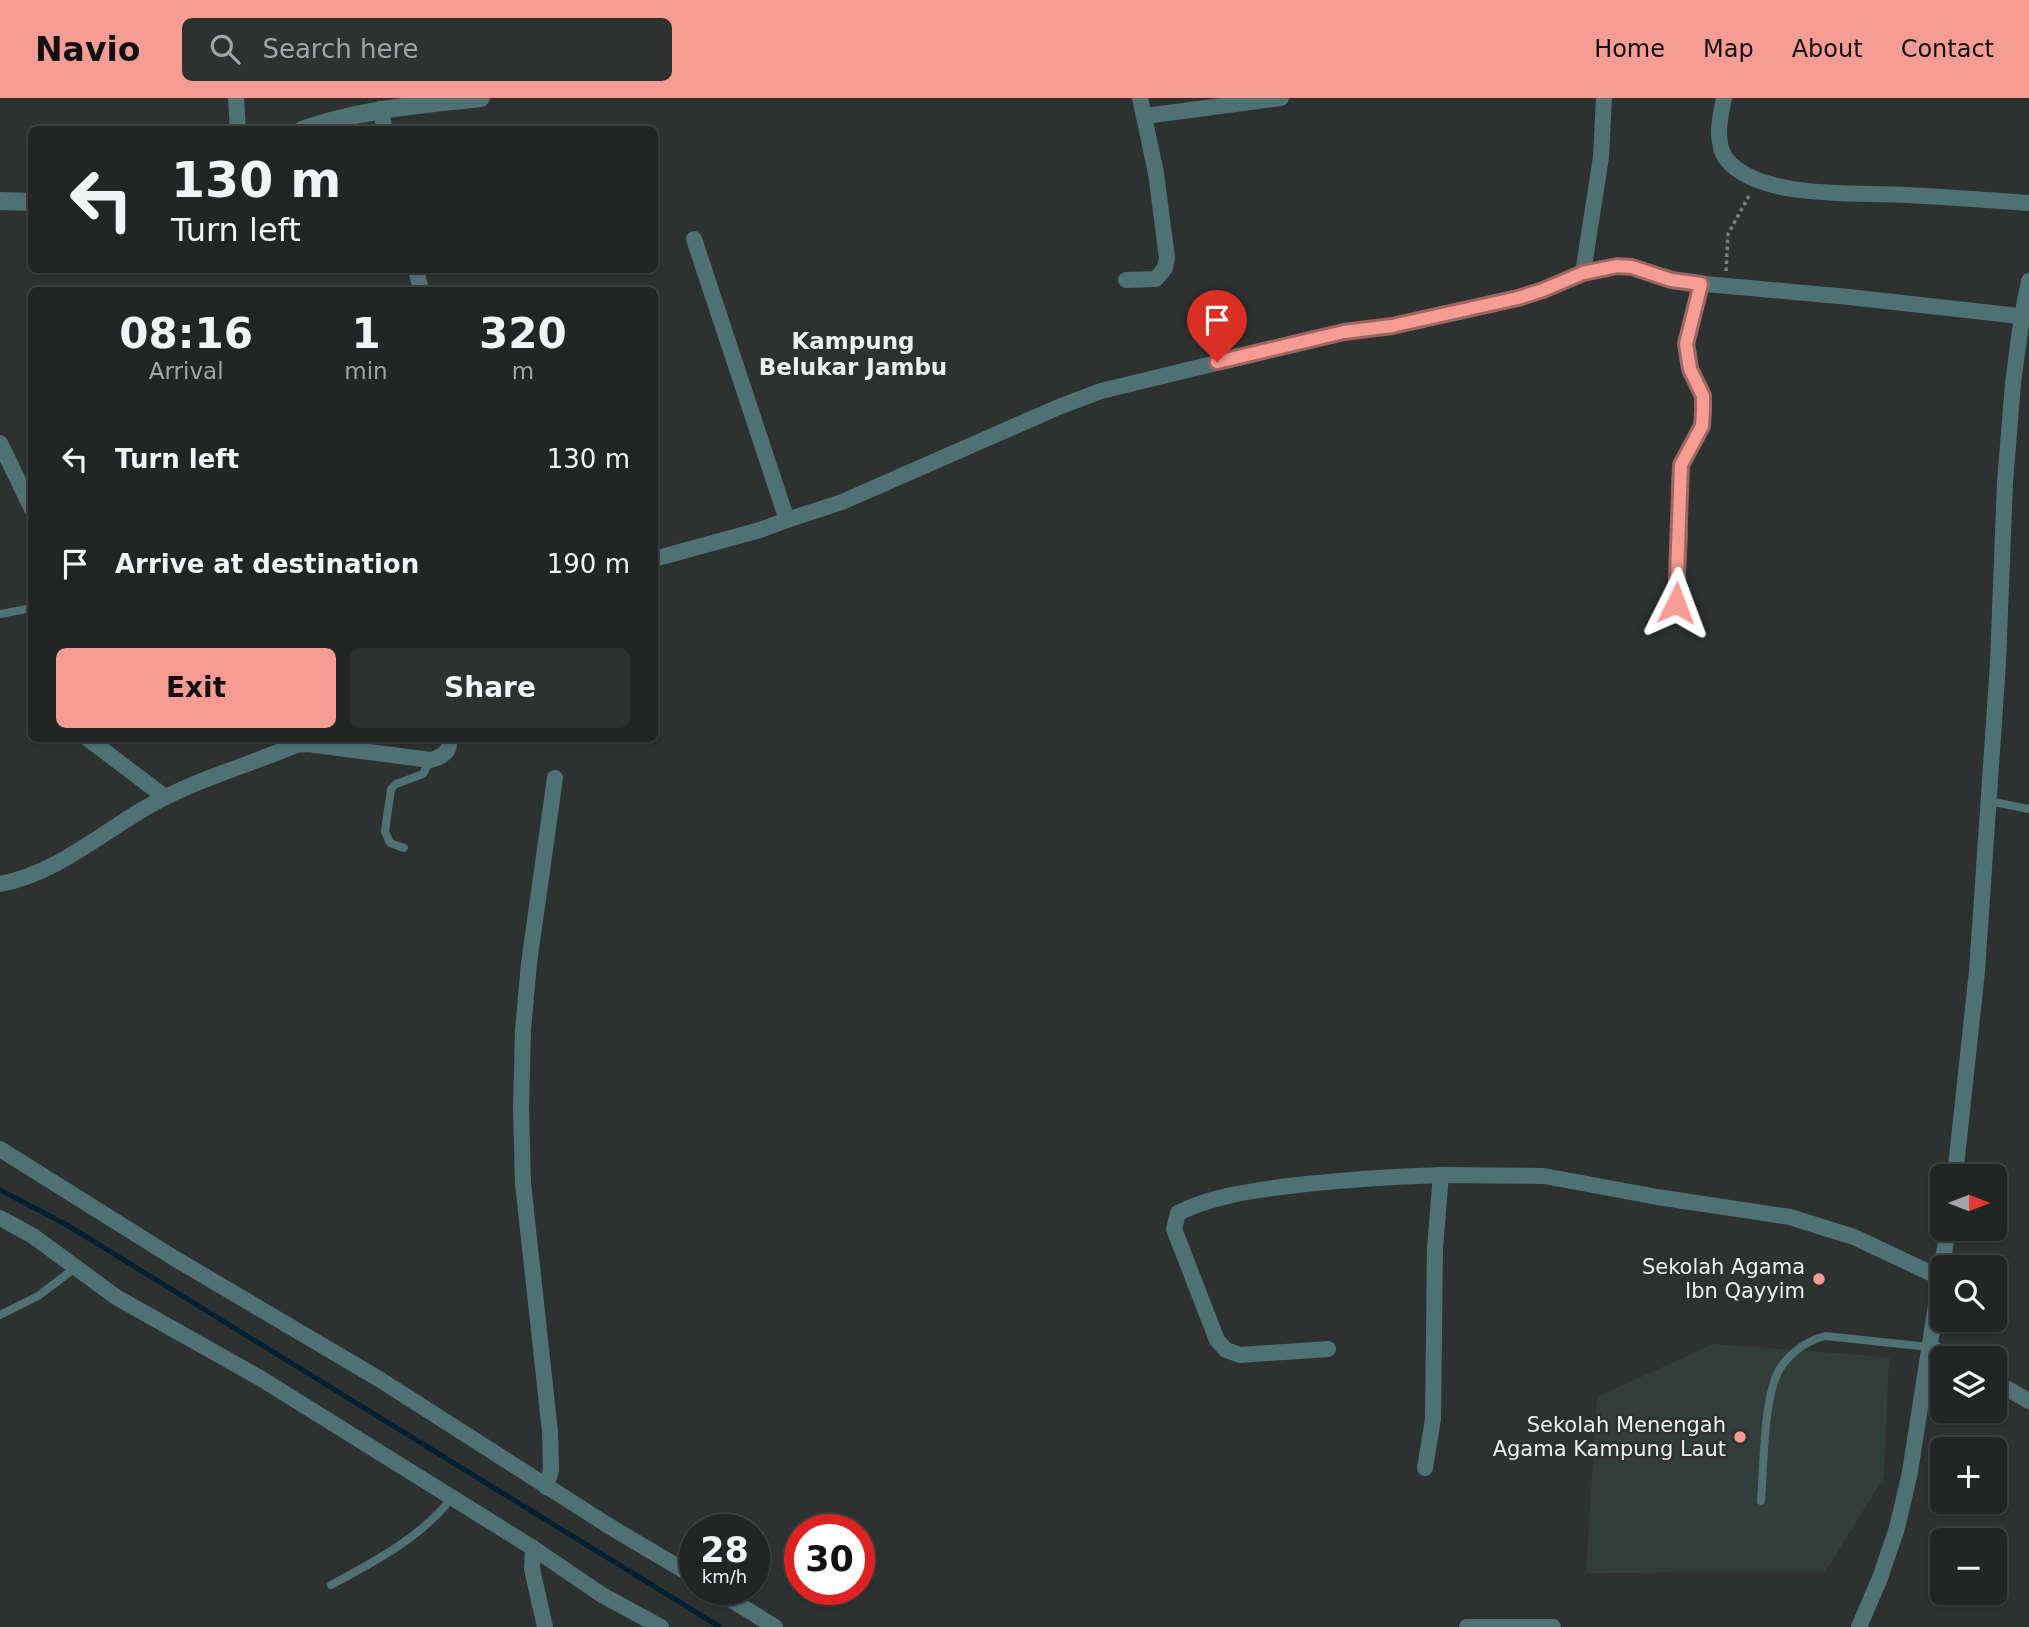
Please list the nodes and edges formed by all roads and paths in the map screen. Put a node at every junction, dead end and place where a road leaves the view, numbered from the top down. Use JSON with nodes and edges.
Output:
{"nodes":[{"id":1,"x":236,"y":98,"type":"edge"},
{"id":2,"x":481,"y":98,"type":"edge"},
{"id":3,"x":1140,"y":98,"type":"edge"},
{"id":4,"x":1281,"y":98,"type":"edge"},
{"id":5,"x":1604,"y":98,"type":"edge"},
{"id":6,"x":1724,"y":98,"type":"edge"},
{"id":7,"x":380,"y":109,"type":"junction"},
{"id":8,"x":1145,"y":116,"type":"junction"},
{"id":9,"x":238,"y":126,"type":"edge"},
{"id":10,"x":315,"y":126,"type":"edge"},
{"id":11,"x":384,"y":126,"type":"edge"},
{"id":12,"x":1757,"y":179,"type":"junction"},
{"id":13,"x":0,"y":201,"type":"edge"},
{"id":14,"x":28,"y":202,"type":"edge"},
{"id":15,"x":2029,"y":203,"type":"edge"},
{"id":16,"x":694,"y":239,"type":"dead end"},
{"id":17,"x":1583,"y":273,"type":"junction"},
{"id":18,"x":1126,"y":280,"type":"dead end"},
{"id":19,"x":2029,"y":281,"type":"edge"},
{"id":20,"x":1708,"y":284,"type":"junction"},
{"id":21,"x":2025,"y":317,"type":"edge"},
{"id":22,"x":0,"y":443,"type":"edge"},
{"id":23,"x":28,"y":501,"type":"edge"},
{"id":24,"x":787,"y":520,"type":"junction"},
{"id":25,"x":658,"y":558,"type":"edge"},
{"id":26,"x":1676,"y":603,"type":"dead end"},
{"id":27,"x":28,"y":609,"type":"edge"},
{"id":28,"x":0,"y":614,"type":"edge"},
{"id":29,"x":92,"y":742,"type":"edge"},
{"id":30,"x":450,"y":742,"type":"edge"},
{"id":31,"x":430,"y":760,"type":"junction"},
{"id":32,"x":555,"y":778,"type":"dead end"},
{"id":33,"x":165,"y":797,"type":"junction"},
{"id":34,"x":1989,"y":800,"type":"junction"},
{"id":35,"x":2029,"y":809,"type":"edge"},
{"id":36,"x":404,"y":848,"type":"dead end"},
{"id":37,"x":0,"y":884,"type":"edge"},
{"id":38,"x":0,"y":1149,"type":"edge"},
{"id":39,"x":1956,"y":1164,"type":"edge"},
{"id":40,"x":1441,"y":1175,"type":"junction"},
{"id":41,"x":0,"y":1218,"type":"edge"},
{"id":42,"x":75,"y":1268,"type":"junction"},
{"id":43,"x":1930,"y":1273,"type":"edge"},
{"id":44,"x":0,"y":1315,"type":"edge"},
{"id":45,"x":1932,"y":1332,"type":"edge"},
{"id":46,"x":1929,"y":1347,"type":"junction"},
{"id":47,"x":1328,"y":1349,"type":"dead end"},
{"id":48,"x":2007,"y":1389,"type":"edge"},
{"id":49,"x":2029,"y":1401,"type":"edge"},
{"id":50,"x":1425,"y":1468,"type":"dead end"},
{"id":51,"x":546,"y":1487,"type":"junction"},
{"id":52,"x":451,"y":1499,"type":"junction"},
{"id":53,"x":1761,"y":1502,"type":"dead end"},
{"id":54,"x":533,"y":1548,"type":"junction"},
{"id":55,"x":679,"y":1567,"type":"edge"},
{"id":56,"x":331,"y":1585,"type":"dead end"},
{"id":57,"x":740,"y":1605,"type":"edge"},
{"id":58,"x":1861,"y":1623,"type":"edge"},
{"id":59,"x":545,"y":1627,"type":"edge"},
{"id":60,"x":661,"y":1627,"type":"edge"},
{"id":61,"x":775,"y":1627,"type":"edge"},
{"id":62,"x":1467,"y":1627,"type":"edge"},
{"id":63,"x":1553,"y":1627,"type":"edge"}],
"edges":[{"from":1,"to":9,"type":"street"},
{"from":2,"to":7,"type":"street"},
{"from":3,"to":8,"type":"street"},
{"from":4,"to":8,"type":"street"},
{"from":5,"to":17,"type":"street"},
{"from":6,"to":12,"type":"street"},
{"from":7,"to":10,"type":"street"},
{"from":7,"to":11,"type":"street"},
{"from":8,"to":18,"type":"street"},
{"from":12,"to":15,"type":"street"},
{"from":12,"to":20,"type":"path"},
{"from":13,"to":14,"type":"street"},
{"from":16,"to":24,"type":"street"},
{"from":17,"to":20,"type":"street"},
{"from":17,"to":24,"type":"street"},
{"from":19,"to":21,"type":"street"},
{"from":20,"to":21,"type":"street"},
{"from":20,"to":26,"type":"street"},
{"from":21,"to":34,"type":"street"},
{"from":22,"to":23,"type":"street"},
{"from":24,"to":25,"type":"street"},
{"from":27,"to":28,"type":"lane"},
{"from":29,"to":33,"type":"street"},
{"from":30,"to":31,"type":"street"},
{"from":31,"to":33,"type":"street"},
{"from":31,"to":36,"type":"lane"},
{"from":32,"to":51,"type":"street"},
{"from":33,"to":37,"type":"street"},
{"from":34,"to":35,"type":"lane"},
{"from":34,"to":39,"type":"street"},
{"from":38,"to":51,"type":"street"},
{"from":40,"to":43,"type":"street"},
{"from":40,"to":47,"type":"street"},
{"from":40,"to":50,"type":"street"},
{"from":41,"to":42,"type":"street"},
{"from":42,"to":44,"type":"lane"},
{"from":42,"to":52,"type":"street"},
{"from":45,"to":46,"type":"street"},
{"from":46,"to":53,"type":"lane"},
{"from":46,"to":58,"type":"street"},
{"from":48,"to":49,"type":"street"},
{"from":51,"to":55,"type":"street"},
{"from":52,"to":54,"type":"street"},
{"from":52,"to":56,"type":"lane"},
{"from":54,"to":59,"type":"street"},
{"from":54,"to":60,"type":"street"},
{"from":57,"to":61,"type":"street"},
{"from":62,"to":63,"type":"street"}]}
